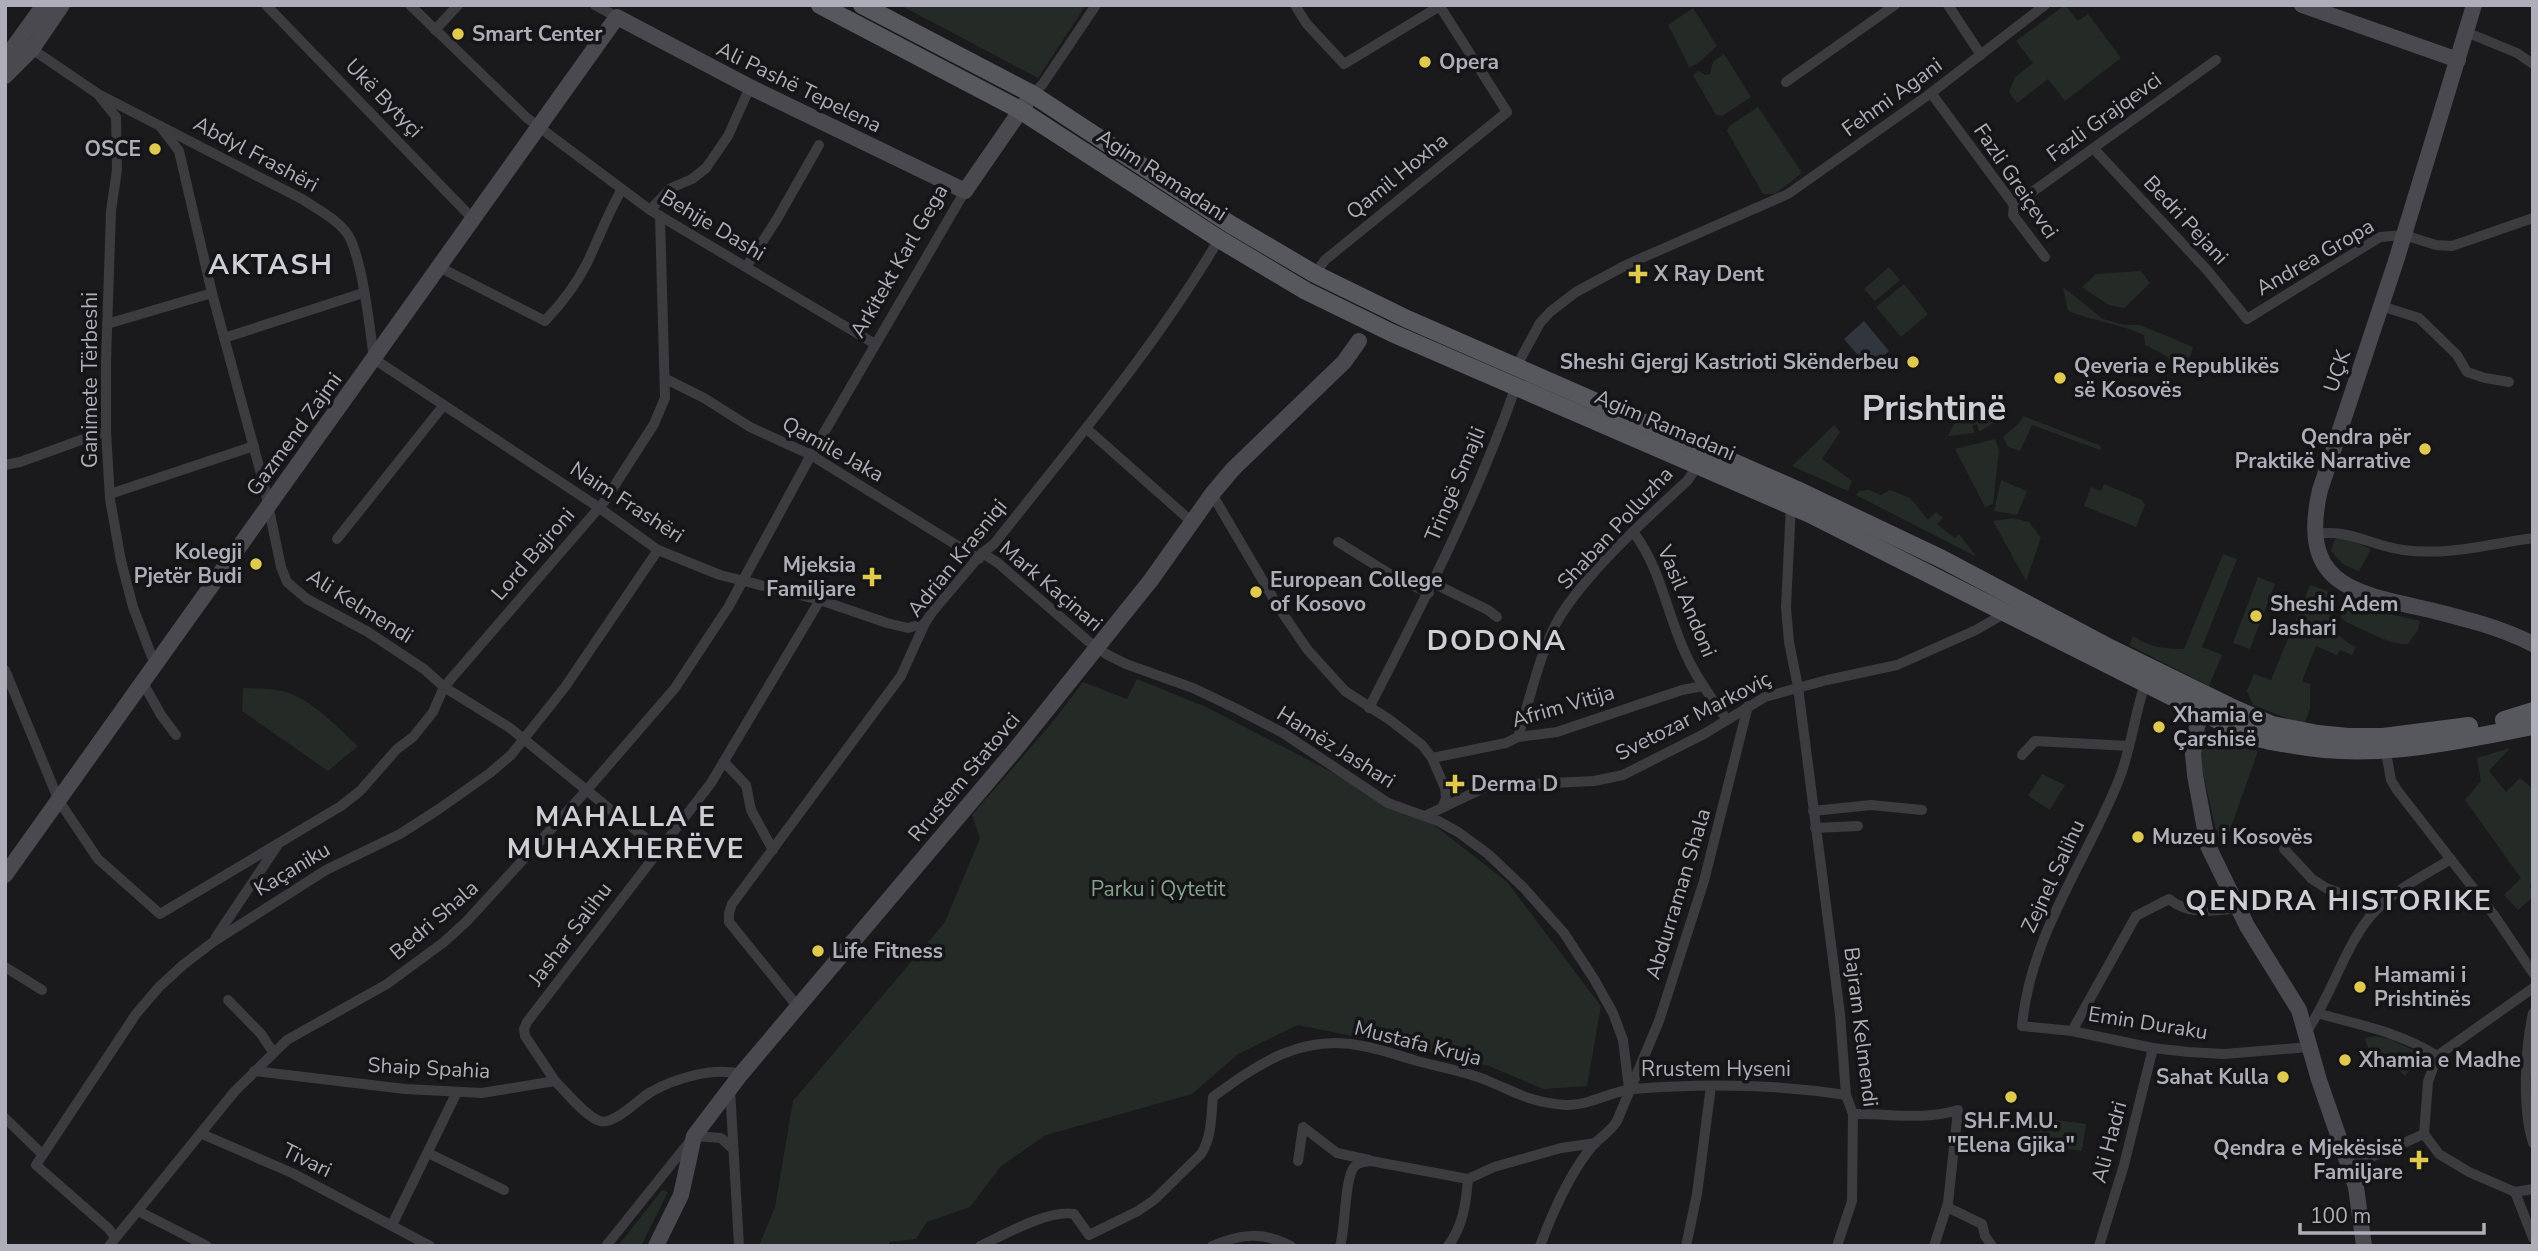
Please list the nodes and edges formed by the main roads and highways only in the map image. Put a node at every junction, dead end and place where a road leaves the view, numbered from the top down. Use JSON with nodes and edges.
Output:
{"nodes":[{"id":1,"x":820,"y":5,"type":"edge"},
{"id":2,"x":862,"y":5,"type":"edge"},
{"id":3,"x":1516,"y":377,"type":"junction"},
{"id":4,"x":1960,"y":578,"type":"junction"},
{"id":5,"x":2010,"y":604,"type":"junction"},
{"id":6,"x":2207,"y":706,"type":"junction"},
{"id":7,"x":2533,"y":712,"type":"edge"},
{"id":8,"x":2533,"y":726,"type":"edge"},
{"id":9,"x":2385,"y":744,"type":"junction"}],
"edges":[{"from":1,"to":3,"type":"main road","name":"Agim Ramadani"},
{"from":2,"to":3,"type":"main road","name":"Agim Ramadani"},
{"from":3,"to":4,"type":"main road","name":"Agim Ramadani"},
{"from":3,"to":4,"type":"main road","name":"Agim Ramadani"},
{"from":4,"to":5,"type":"main road","name":"Agim Ramadani"},
{"from":5,"to":6,"type":"main road","name":"Agim Ramadani"},
{"from":5,"to":6,"type":"main road","name":"Agim Ramadani"},
{"from":6,"to":9,"type":"main road","name":"Agim Ramadani"},
{"from":7,"to":9,"type":"main road","name":"Agim Ramadani"},
{"from":8,"to":9,"type":"main road","name":"Agim Ramadani"}]}
